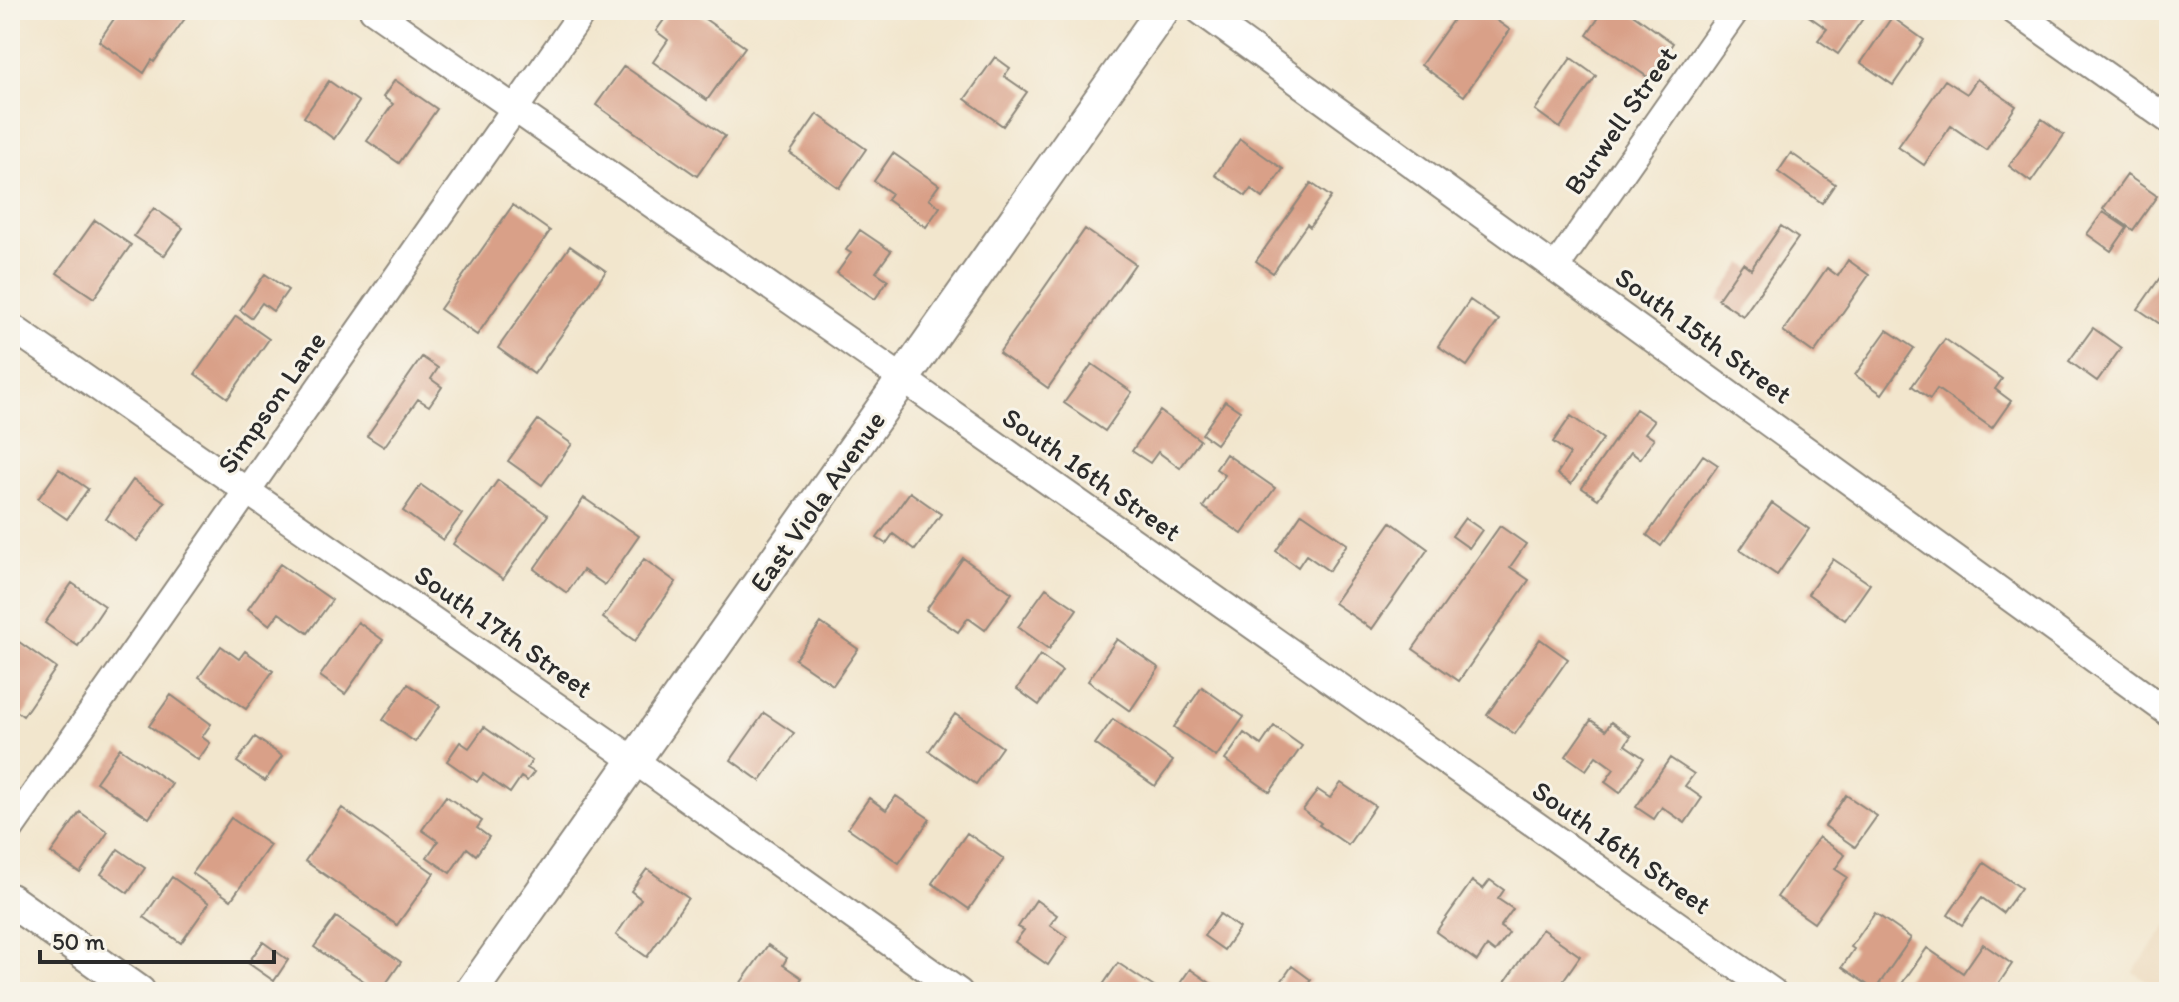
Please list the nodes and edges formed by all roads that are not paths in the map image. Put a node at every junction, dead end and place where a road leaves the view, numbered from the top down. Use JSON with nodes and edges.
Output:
{"nodes":[{"id":1,"x":373,"y":10,"type":"edge"},
{"id":2,"x":584,"y":10,"type":"edge"},
{"id":3,"x":1163,"y":10,"type":"edge"},
{"id":4,"x":1199,"y":10,"type":"edge"},
{"id":5,"x":1736,"y":10,"type":"edge"},
{"id":6,"x":2013,"y":10,"type":"edge"},
{"id":7,"x":514,"y":109,"type":"junction"},
{"id":8,"x":2169,"y":120,"type":"edge"},
{"id":9,"x":1556,"y":267,"type":"junction"},
{"id":10,"x":10,"y":326,"type":"edge"},
{"id":11,"x":903,"y":379,"type":"junction"},
{"id":12,"x":248,"y":491,"type":"junction"},
{"id":13,"x":2169,"y":713,"type":"edge"},
{"id":14,"x":635,"y":761,"type":"junction"},
{"id":15,"x":10,"y":829,"type":"edge"},
{"id":16,"x":10,"y":900,"type":"edge"},
{"id":17,"x":139,"y":992,"type":"edge"},
{"id":18,"x":471,"y":992,"type":"edge"},
{"id":19,"x":959,"y":992,"type":"edge"},
{"id":20,"x":1773,"y":992,"type":"edge"}],
"edges":[{"from":1,"to":7,"type":"street","name":"South 16th Street"},
{"from":2,"to":7,"type":"street","name":"Simpson Lane"},
{"from":3,"to":11,"type":"street","name":"East Viola Avenue"},
{"from":4,"to":9,"type":"street","name":"South 15th Street"},
{"from":5,"to":9,"type":"street","name":"Burwell Street"},
{"from":6,"to":8,"type":"street"},
{"from":7,"to":11,"type":"street","name":"South 16th Street"},
{"from":7,"to":12,"type":"street","name":"Simpson Lane"},
{"from":9,"to":13,"type":"street","name":"South 15th Street"},
{"from":10,"to":12,"type":"street","name":"South 17th Street"},
{"from":11,"to":14,"type":"street","name":"East Viola Avenue"},
{"from":11,"to":20,"type":"street","name":"South 16th Street"},
{"from":12,"to":14,"type":"street","name":"South 17th Street"},
{"from":12,"to":15,"type":"street","name":"Simpson Lane"},
{"from":14,"to":18,"type":"street","name":"East Viola Avenue"},
{"from":14,"to":19,"type":"street","name":"South 17th Street"},
{"from":16,"to":17,"type":"street"}]}
